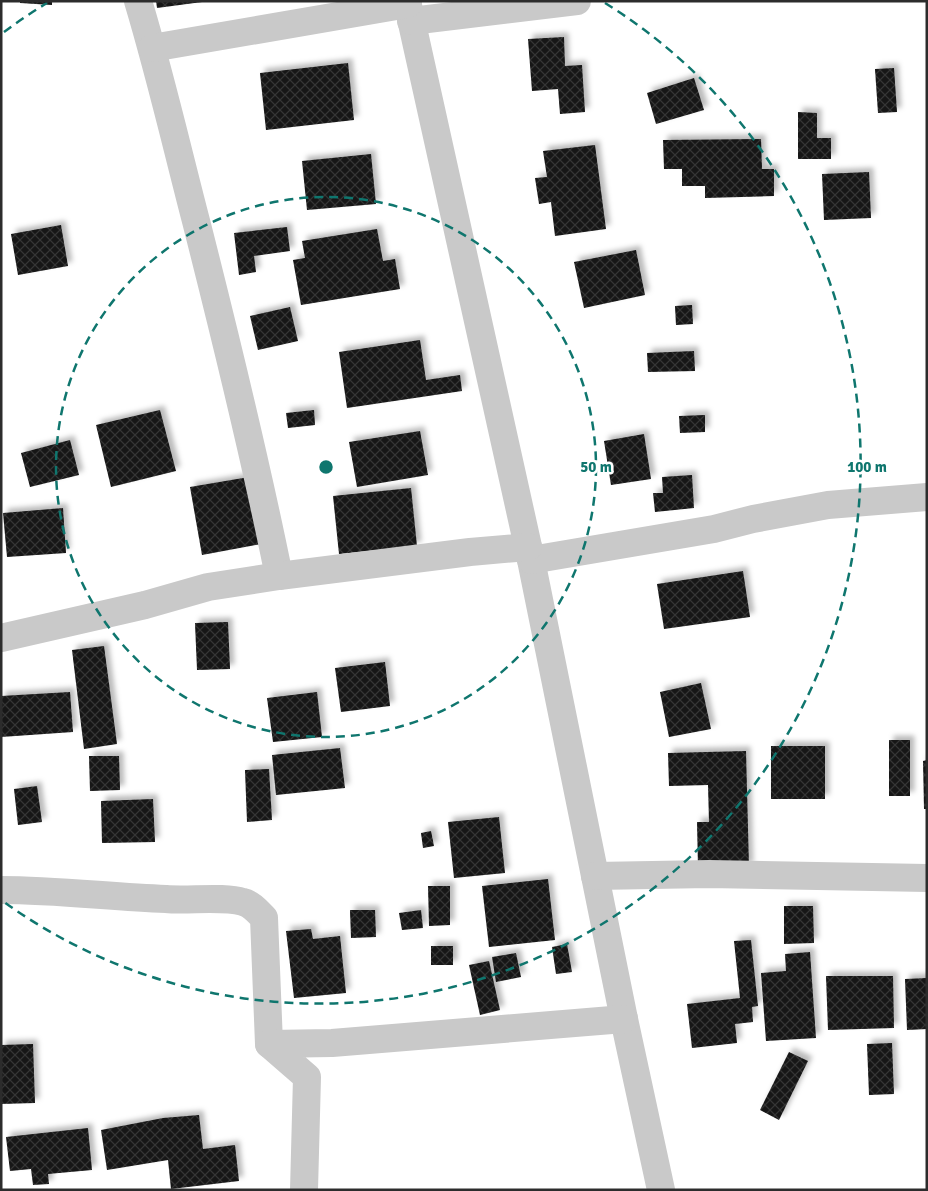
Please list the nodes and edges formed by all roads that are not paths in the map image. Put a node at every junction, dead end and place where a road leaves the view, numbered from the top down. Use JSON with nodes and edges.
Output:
{"nodes":[{"id":1,"x":138,"y":1,"type":"edge"},
{"id":2,"x":577,"y":1,"type":"edge"},
{"id":3,"x":409,"y":9,"type":"edge"},
{"id":4,"x":152,"y":48,"type":"junction"},
{"id":5,"x":927,"y":497,"type":"edge"},
{"id":6,"x":529,"y":554,"type":"junction"},
{"id":7,"x":279,"y":576,"type":"junction"},
{"id":8,"x":1,"y":638,"type":"edge"},
{"id":9,"x":595,"y":876,"type":"junction"},
{"id":10,"x":927,"y":878,"type":"edge"},
{"id":11,"x":1,"y":890,"type":"edge"},
{"id":12,"x":624,"y":1019,"type":"junction"},
{"id":13,"x":269,"y":1044,"type":"junction"},
{"id":14,"x":304,"y":1190,"type":"edge"},
{"id":15,"x":661,"y":1190,"type":"edge"}],
"edges":[{"from":1,"to":4,"type":"street"},
{"from":2,"to":3,"type":"street"},
{"from":3,"to":4,"type":"street"},
{"from":3,"to":6,"type":"street"},
{"from":4,"to":7,"type":"street"},
{"from":5,"to":6,"type":"street"},
{"from":6,"to":7,"type":"street"},
{"from":6,"to":9,"type":"street"},
{"from":7,"to":8,"type":"street"},
{"from":9,"to":10,"type":"street"},
{"from":9,"to":12,"type":"street"},
{"from":11,"to":13,"type":"street"},
{"from":12,"to":13,"type":"street"},
{"from":12,"to":15,"type":"street"},
{"from":13,"to":14,"type":"street"}]}
